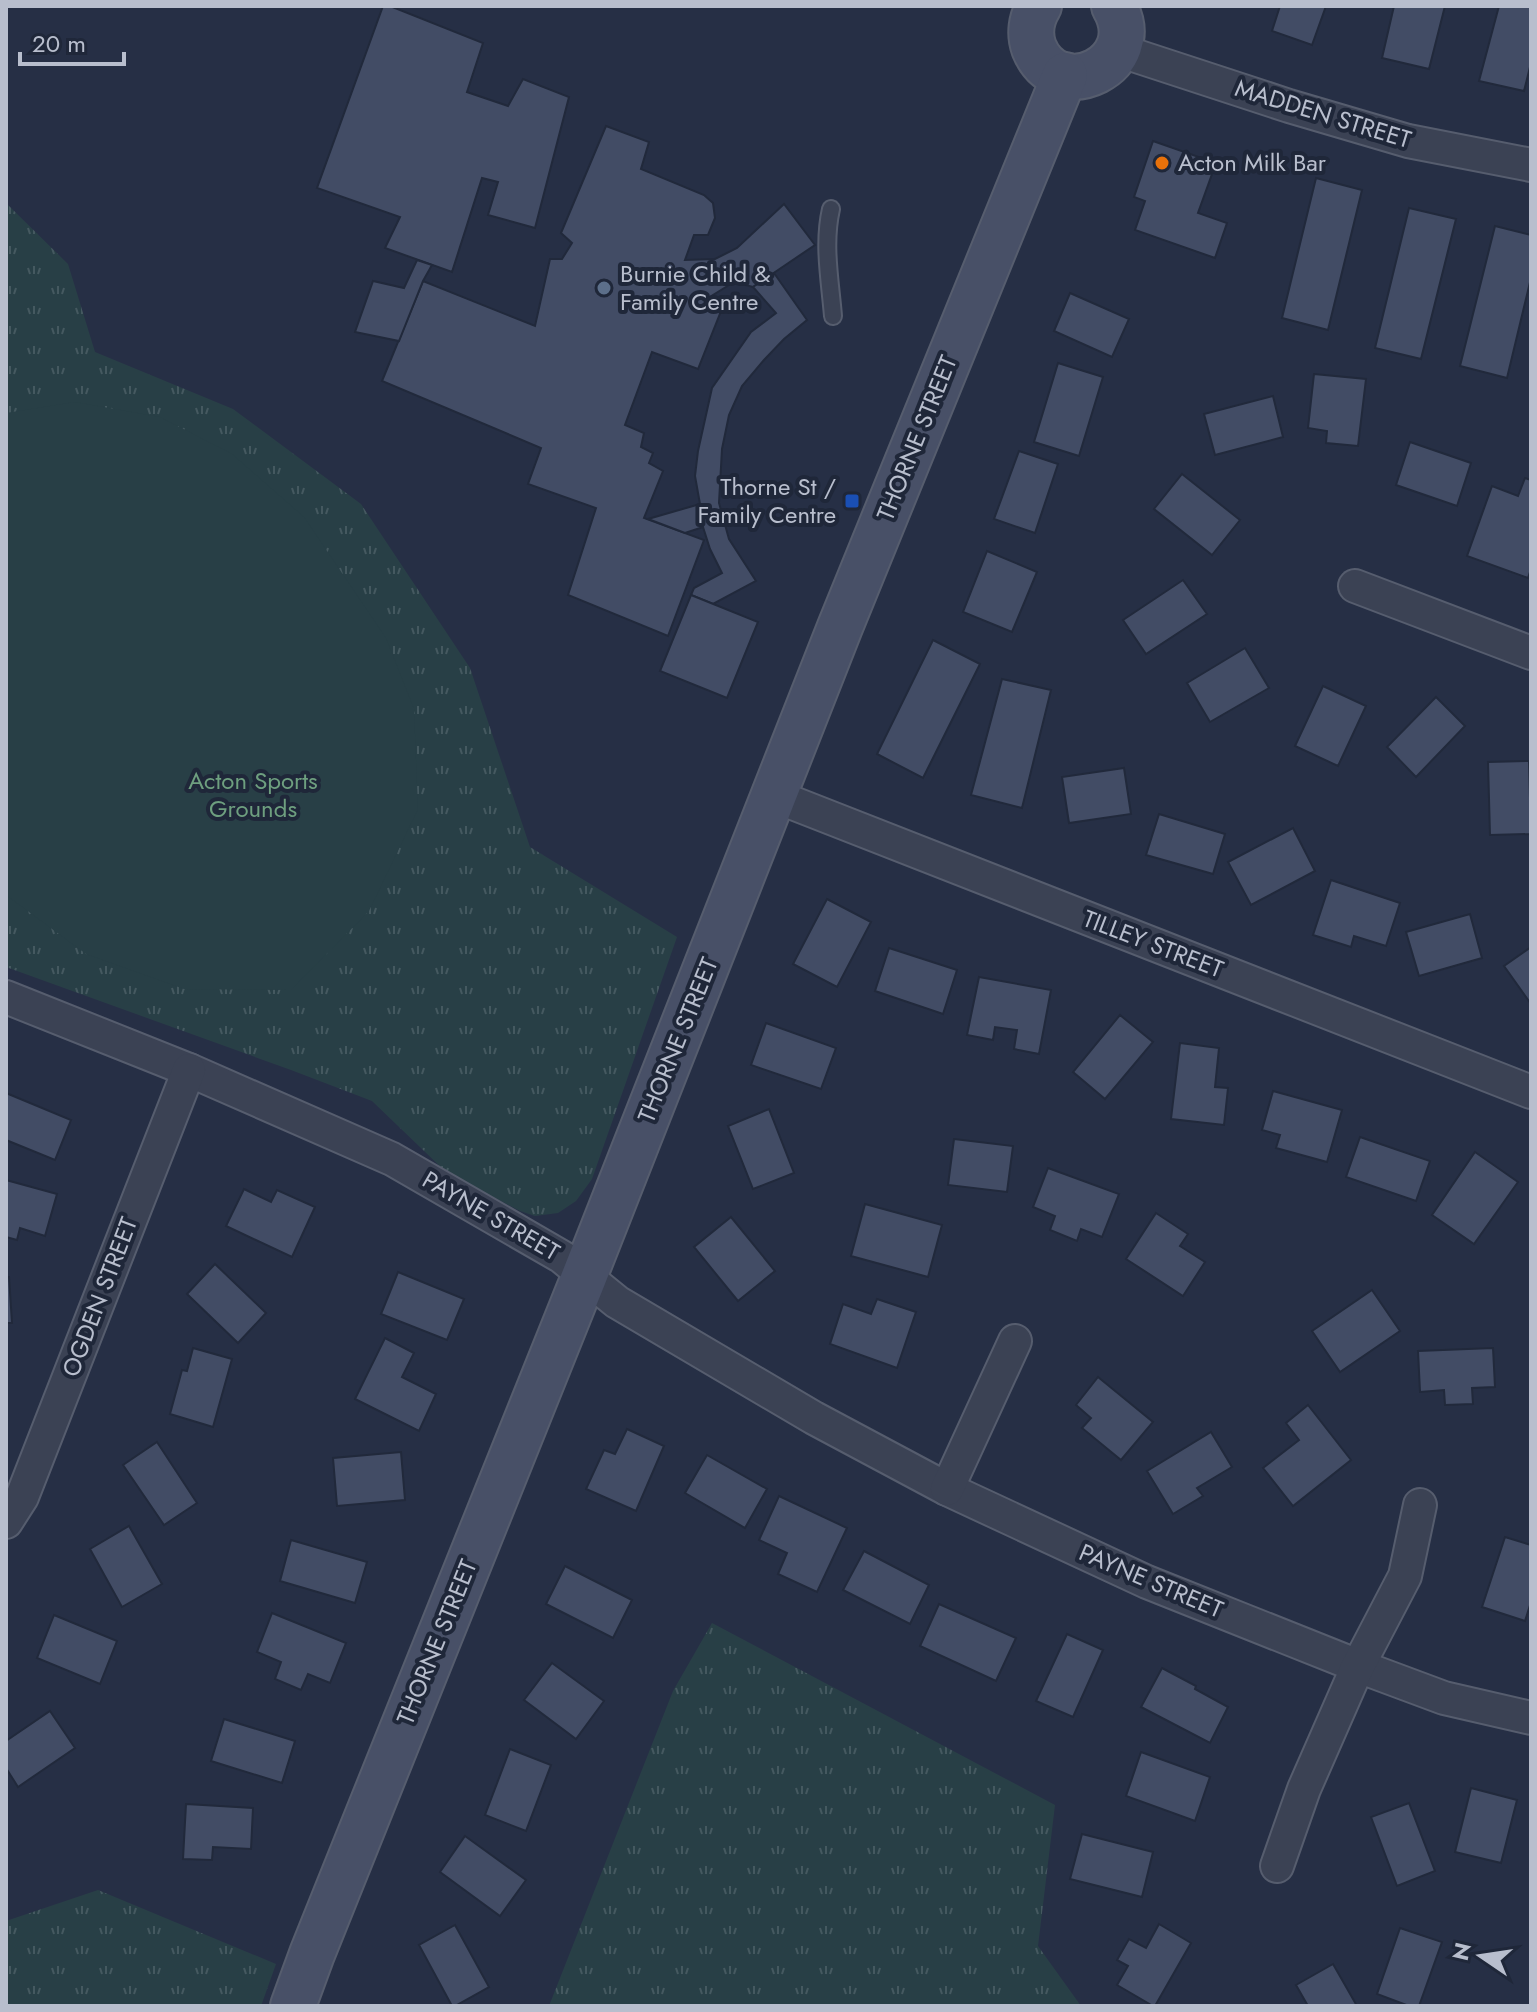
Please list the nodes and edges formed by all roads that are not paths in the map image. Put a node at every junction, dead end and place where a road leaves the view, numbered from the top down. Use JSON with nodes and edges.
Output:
{"nodes":[{"id":1,"x":1114,"y":6,"type":"edge"},
{"id":2,"x":1033,"y":8,"type":"edge"},
{"id":3,"x":1118,"y":50,"type":"junction"},
{"id":4,"x":1065,"y":75,"type":"junction"},
{"id":5,"x":1531,"y":165,"type":"edge"},
{"id":6,"x":831,"y":209,"type":"dead end"},
{"id":7,"x":833,"y":316,"type":"dead end"},
{"id":8,"x":1355,"y":586,"type":"dead end"},
{"id":9,"x":1531,"y":653,"type":"edge"},
{"id":10,"x":775,"y":796,"type":"junction"},
{"id":11,"x":6,"y":997,"type":"edge"},
{"id":12,"x":189,"y":1070,"type":"junction"},
{"id":13,"x":1531,"y":1092,"type":"edge"},
{"id":14,"x":584,"y":1277,"type":"junction"},
{"id":15,"x":1015,"y":1341,"type":"dead end"},
{"id":16,"x":947,"y":1489,"type":"junction"},
{"id":17,"x":1420,"y":1505,"type":"dead end"},
{"id":18,"x":6,"y":1522,"type":"edge"},
{"id":19,"x":1358,"y":1666,"type":"junction"},
{"id":20,"x":1531,"y":1718,"type":"edge"},
{"id":21,"x":1277,"y":1866,"type":"dead end"},
{"id":22,"x":293,"y":2006,"type":"edge"}],
"edges":[{"from":1,"to":3,"type":"street"},
{"from":2,"to":4,"type":"street"},
{"from":3,"to":4,"type":"street"},
{"from":3,"to":5,"type":"street","name":"MADDEN STREET"},
{"from":4,"to":10,"type":"street","name":"THORNE STREET"},
{"from":6,"to":7,"type":"lane"},
{"from":8,"to":9,"type":"street"},
{"from":10,"to":13,"type":"street","name":"TILLEY STREET"},
{"from":10,"to":14,"type":"street","name":"THORNE STREET"},
{"from":11,"to":12,"type":"street","name":"PAYNE STREET"},
{"from":12,"to":14,"type":"street","name":"PAYNE STREET"},
{"from":12,"to":18,"type":"street","name":"OGDEN STREET"},
{"from":14,"to":16,"type":"street","name":"PAYNE STREET"},
{"from":14,"to":22,"type":"street","name":"THORNE STREET"},
{"from":15,"to":16,"type":"street"},
{"from":16,"to":19,"type":"street","name":"PAYNE STREET"},
{"from":17,"to":19,"type":"street"},
{"from":19,"to":20,"type":"street","name":"PAYNE STREET"},
{"from":19,"to":21,"type":"street"}]}
